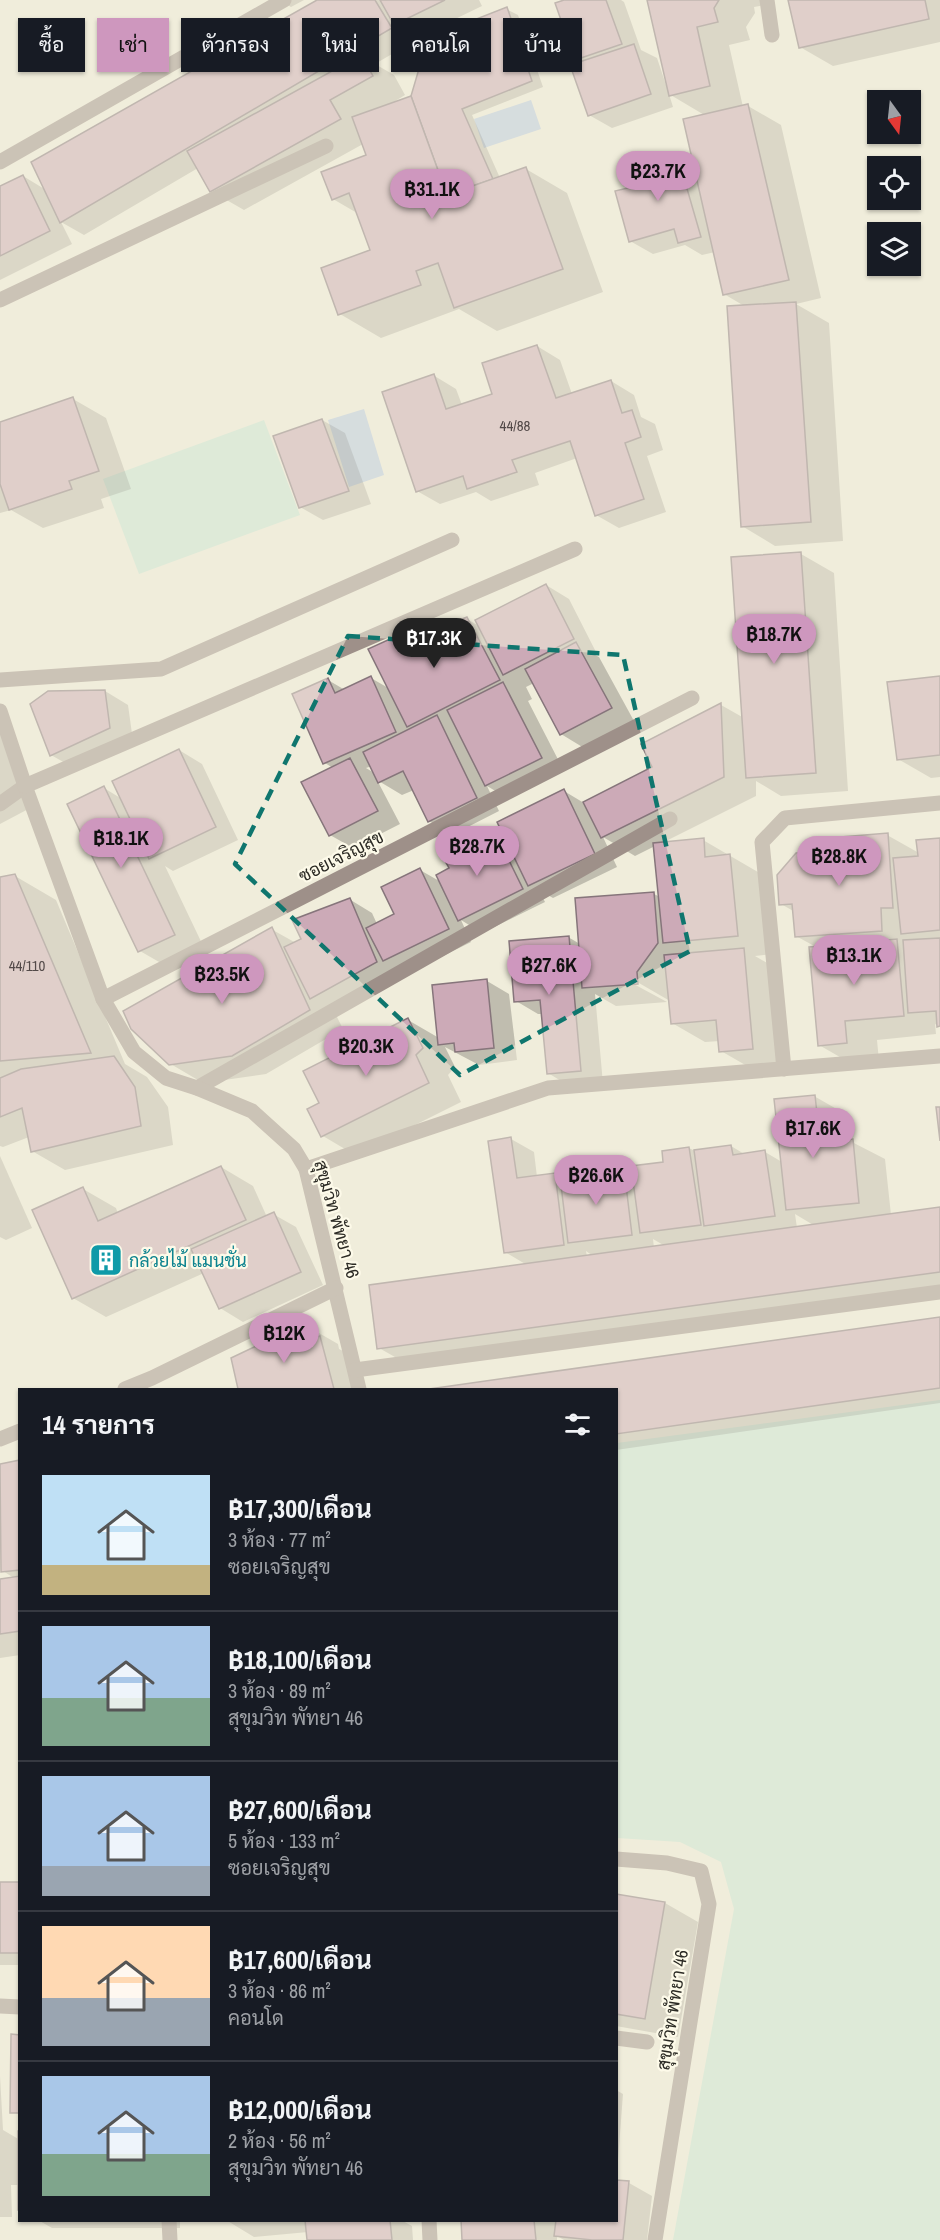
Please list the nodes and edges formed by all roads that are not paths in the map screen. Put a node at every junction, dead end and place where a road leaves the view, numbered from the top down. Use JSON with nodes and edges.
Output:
{"nodes":[{"id":1,"x":284,"y":0,"type":"edge"},
{"id":2,"x":767,"y":0,"type":"edge"},
{"id":3,"x":772,"y":34,"type":"dead end"},
{"id":4,"x":326,"y":146,"type":"dead end"},
{"id":5,"x":0,"y":162,"type":"edge"},
{"id":6,"x":0,"y":300,"type":"edge"},
{"id":7,"x":452,"y":540,"type":"dead end"},
{"id":8,"x":575,"y":549,"type":"dead end"},
{"id":9,"x":0,"y":680,"type":"edge"},
{"id":10,"x":692,"y":698,"type":"dead end"},
{"id":11,"x":0,"y":711,"type":"edge"},
{"id":12,"x":25,"y":786,"type":"junction"},
{"id":13,"x":940,"y":803,"type":"edge"},
{"id":14,"x":0,"y":804,"type":"edge"},
{"id":15,"x":670,"y":819,"type":"dead end"},
{"id":16,"x":104,"y":999,"type":"junction"},
{"id":17,"x":940,"y":1056,"type":"edge"},
{"id":18,"x":784,"y":1069,"type":"junction"},
{"id":19,"x":197,"y":1088,"type":"junction"},
{"id":20,"x":306,"y":1169,"type":"junction"},
{"id":21,"x":336,"y":1288,"type":"junction"},
{"id":22,"x":940,"y":1292,"type":"edge"},
{"id":23,"x":355,"y":1370,"type":"junction"},
{"id":24,"x":127,"y":1388,"type":"edge"},
{"id":25,"x":359,"y":1388,"type":"edge"},
{"id":26,"x":18,"y":1432,"type":"edge"},
{"id":27,"x":0,"y":1439,"type":"edge"},
{"id":28,"x":618,"y":1859,"type":"edge"},
{"id":29,"x":0,"y":2007,"type":"edge"},
{"id":30,"x":18,"y":2007,"type":"edge"},
{"id":31,"x":618,"y":2038,"type":"edge"},
{"id":32,"x":647,"y":2042,"type":"dead end"},
{"id":33,"x":169,"y":2222,"type":"edge"},
{"id":34,"x":429,"y":2222,"type":"edge"},
{"id":35,"x":170,"y":2240,"type":"edge"},
{"id":36,"x":430,"y":2240,"type":"edge"},
{"id":37,"x":655,"y":2240,"type":"edge"}],
"edges":[{"from":1,"to":5,"type":"street"},
{"from":2,"to":3,"type":"street"},
{"from":4,"to":6,"type":"street"},
{"from":7,"to":9,"type":"street"},
{"from":8,"to":12,"type":"street"},
{"from":10,"to":16,"type":"street","name":"ซอยเจริญสุข"},
{"from":11,"to":12,"type":"street","name":"สุขุมวิท พัทยา 46"},
{"from":12,"to":14,"type":"street"},
{"from":12,"to":16,"type":"street","name":"สุขุมวิท พัทยา 46"},
{"from":13,"to":18,"type":"street"},
{"from":15,"to":19,"type":"street"},
{"from":16,"to":19,"type":"street","name":"สุขุมวิท พัทยา 46"},
{"from":17,"to":18,"type":"street"},
{"from":18,"to":20,"type":"street"},
{"from":19,"to":20,"type":"street","name":"สุขุมวิท พัทยา 46"},
{"from":20,"to":21,"type":"street","name":"สุขุมวิท พัทยา 46"},
{"from":21,"to":23,"type":"street","name":"สุขุมวิท พัทยา 46"},
{"from":21,"to":24,"type":"street"},
{"from":22,"to":23,"type":"street"},
{"from":23,"to":25,"type":"street","name":"สุขุมวิท พัทยา 46"},
{"from":26,"to":27,"type":"street"},
{"from":28,"to":37,"type":"street","name":"สุขุมวิท พัทยา 46"},
{"from":29,"to":30,"type":"street"},
{"from":31,"to":32,"type":"street"},
{"from":33,"to":35,"type":"street"},
{"from":34,"to":36,"type":"street"}]}
